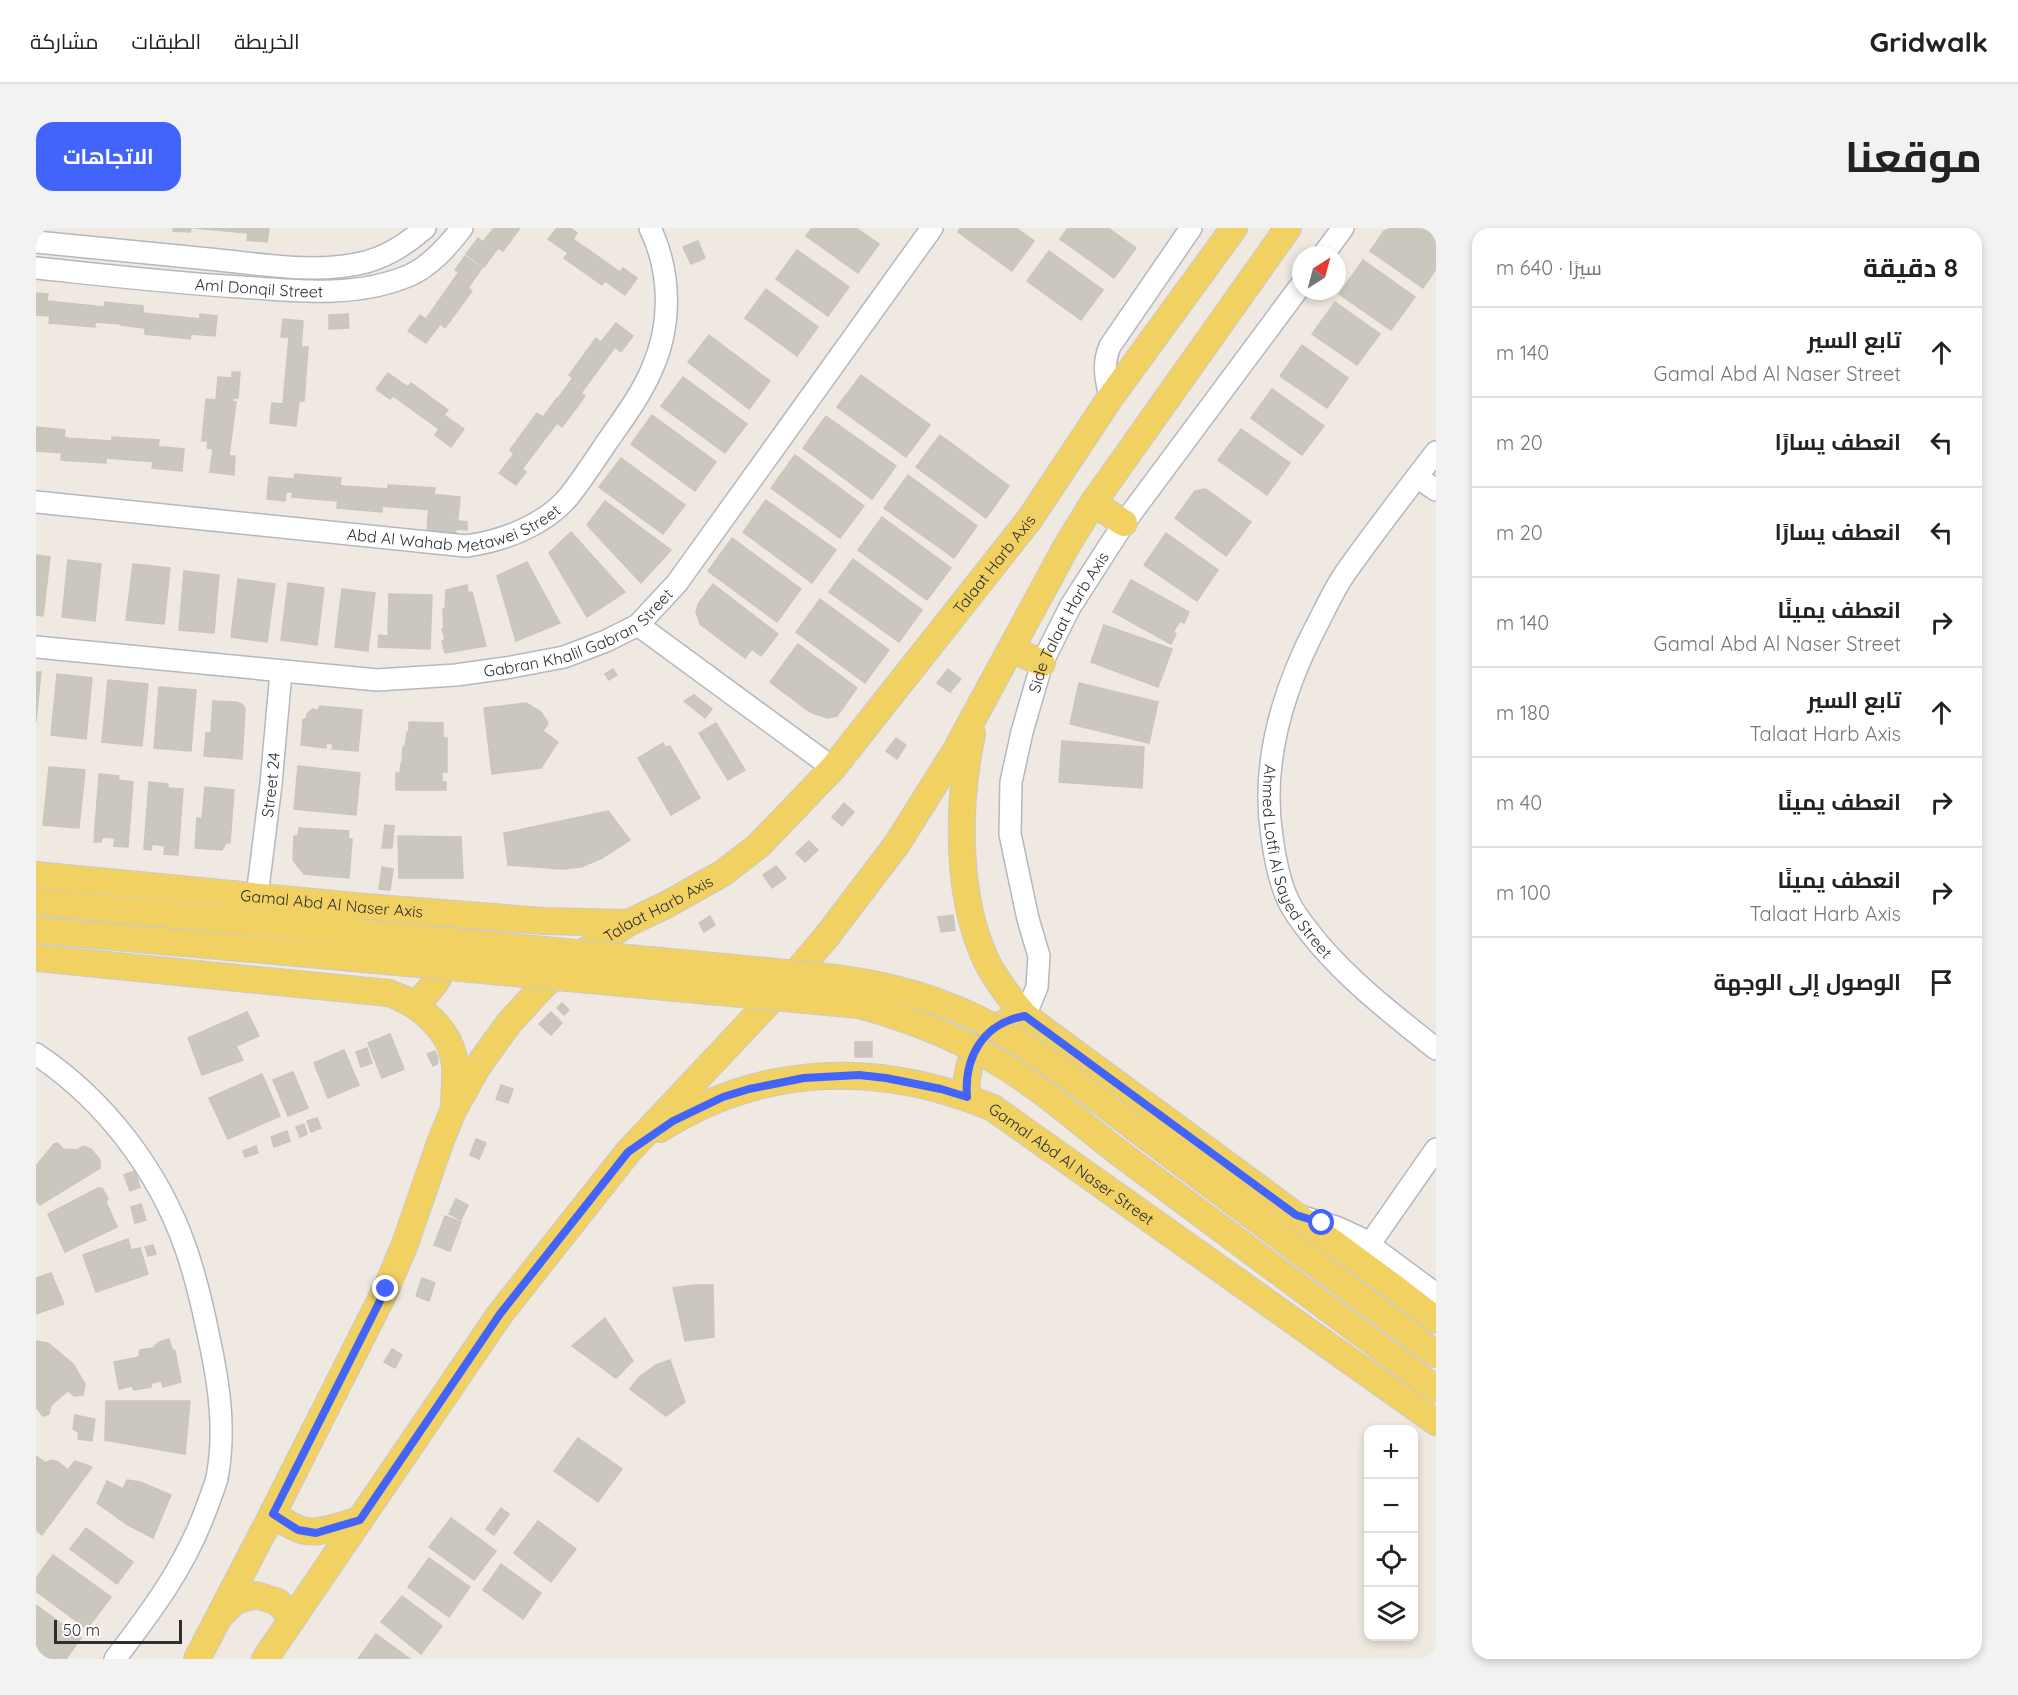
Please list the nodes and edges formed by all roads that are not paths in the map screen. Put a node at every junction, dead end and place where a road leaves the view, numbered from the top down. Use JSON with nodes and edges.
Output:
{"nodes":[{"id":1,"x":425,"y":228,"type":"edge"},
{"id":2,"x":462,"y":228,"type":"edge"},
{"id":3,"x":650,"y":228,"type":"edge"},
{"id":4,"x":932,"y":228,"type":"edge"},
{"id":5,"x":1191,"y":228,"type":"edge"},
{"id":6,"x":1234,"y":228,"type":"edge"},
{"id":7,"x":1288,"y":228,"type":"edge"},
{"id":8,"x":1343,"y":228,"type":"edge"},
{"id":9,"x":36,"y":242,"type":"edge"},
{"id":10,"x":1330,"y":246,"type":"edge"},
{"id":11,"x":36,"y":268,"type":"edge"},
{"id":12,"x":1292,"y":297,"type":"edge"},
{"id":13,"x":1110,"y":398,"type":"junction"},
{"id":14,"x":1436,"y":452,"type":"edge"},
{"id":15,"x":1417,"y":477,"type":"junction"},
{"id":16,"x":1436,"y":490,"type":"edge"},
{"id":17,"x":36,"y":502,"type":"edge"},
{"id":18,"x":1092,"y":502,"type":"junction"},
{"id":19,"x":1124,"y":523,"type":"junction"},
{"id":20,"x":638,"y":625,"type":"junction"},
{"id":21,"x":36,"y":647,"type":"edge"},
{"id":22,"x":1011,"y":649,"type":"junction"},
{"id":23,"x":1042,"y":663,"type":"junction"},
{"id":24,"x":281,"y":672,"type":"junction"},
{"id":25,"x":983,"y":702,"type":"junction"},
{"id":26,"x":833,"y":768,"type":"junction"},
{"id":27,"x":36,"y":875,"type":"edge"},
{"id":28,"x":257,"y":896,"type":"junction"},
{"id":29,"x":36,"y":902,"type":"edge"},
{"id":30,"x":437,"y":913,"type":"junction"},
{"id":31,"x":628,"y":923,"type":"junction"},
{"id":32,"x":36,"y":930,"type":"edge"},
{"id":33,"x":36,"y":958,"type":"edge"},
{"id":34,"x":414,"y":1004,"type":"junction"},
{"id":35,"x":1025,"y":1016,"type":"junction"},
{"id":36,"x":1436,"y":1049,"type":"edge"},
{"id":37,"x":36,"y":1054,"type":"edge"},
{"id":38,"x":967,"y":1097,"type":"junction"},
{"id":39,"x":453,"y":1112,"type":"junction"},
{"id":40,"x":1436,"y":1149,"type":"edge"},
{"id":41,"x":628,"y":1152,"type":"junction"},
{"id":42,"x":1296,"y":1215,"type":"junction"},
{"id":43,"x":1369,"y":1245,"type":"junction"},
{"id":44,"x":1436,"y":1294,"type":"edge"},
{"id":45,"x":1436,"y":1320,"type":"edge"},
{"id":46,"x":1436,"y":1354,"type":"edge"},
{"id":47,"x":1436,"y":1389,"type":"edge"},
{"id":48,"x":1436,"y":1422,"type":"edge"},
{"id":49,"x":273,"y":1514,"type":"junction"},
{"id":50,"x":360,"y":1520,"type":"junction"},
{"id":51,"x":219,"y":1617,"type":"junction"},
{"id":52,"x":292,"y":1619,"type":"junction"},
{"id":53,"x":115,"y":1659,"type":"edge"},
{"id":54,"x":197,"y":1659,"type":"edge"},
{"id":55,"x":265,"y":1659,"type":"edge"}],
"edges":[{"from":1,"to":9,"type":"street","name":"Aml Donqil Street"},
{"from":2,"to":11,"type":"street","name":"Aml Donqil Street"},
{"from":3,"to":17,"type":"street","name":"Abd Al Wahab Metawei Street"},
{"from":4,"to":20,"type":"street","name":"Gabran Khalil Gabran Street"},
{"from":5,"to":13,"type":"street"},
{"from":6,"to":13,"type":"main road","name":"Talaat Harb Axis"},
{"from":7,"to":18,"type":"main road"},
{"from":8,"to":10,"type":"street"},
{"from":12,"to":19,"type":"street","name":"Side Talaat Harb Axis"},
{"from":13,"to":26,"type":"main road","name":"Talaat Harb Axis"},
{"from":14,"to":15,"type":"street","name":"Ahmed Lotfi Al Sayed Street"},
{"from":15,"to":16,"type":"street"},
{"from":15,"to":36,"type":"street","name":"Ahmed Lotfi Al Sayed Street"},
{"from":18,"to":19,"type":"main road"},
{"from":18,"to":22,"type":"main road"},
{"from":19,"to":23,"type":"street","name":"Side Talaat Harb Axis"},
{"from":20,"to":24,"type":"street","name":"Gabran Khalil Gabran Street"},
{"from":20,"to":26,"type":"street"},
{"from":21,"to":24,"type":"street","name":"Gabran Khalil Gabran Street"},
{"from":22,"to":23,"type":"main road"},
{"from":22,"to":25,"type":"main road"},
{"from":23,"to":35,"type":"street","name":"Side Talaat Harb Axis"},
{"from":24,"to":28,"type":"street","name":"Street 24"},
{"from":25,"to":35,"type":"main road"},
{"from":25,"to":41,"type":"main road"},
{"from":26,"to":31,"type":"main road","name":"Talaat Harb Axis"},
{"from":27,"to":28,"type":"main road","name":"Gamal Abd Al Naser Axis"},
{"from":28,"to":30,"type":"main road","name":"Gamal Abd Al Naser Axis"},
{"from":29,"to":46,"type":"main road","bridge":true},
{"from":30,"to":31,"type":"main road","name":"Gamal Abd Al Naser Axis"},
{"from":30,"to":34,"type":"main road"},
{"from":31,"to":39,"type":"main road","name":"Talaat Harb Axis"},
{"from":32,"to":47,"type":"main road","bridge":true},
{"from":33,"to":34,"type":"main road"},
{"from":34,"to":39,"type":"main road"},
{"from":35,"to":38,"type":"main road"},
{"from":35,"to":42,"type":"main road"},
{"from":37,"to":53,"type":"street"},
{"from":38,"to":41,"type":"main road","name":"Gamal Abd Al Naser Street"},
{"from":38,"to":48,"type":"main road","name":"Gamal Abd Al Naser Street"},
{"from":39,"to":49,"type":"main road","name":"Talaat Harb Axis"},
{"from":40,"to":43,"type":"street"},
{"from":41,"to":50,"type":"main road"},
{"from":42,"to":43,"type":"street"},
{"from":42,"to":45,"type":"main road"},
{"from":43,"to":44,"type":"street"},
{"from":49,"to":50,"type":"main road"},
{"from":49,"to":51,"type":"main road","name":"Talaat Harb Axis"},
{"from":50,"to":52,"type":"main road"},
{"from":51,"to":52,"type":"main road"},
{"from":51,"to":54,"type":"main road","name":"Talaat Harb Axis"},
{"from":52,"to":55,"type":"main road"}]}
